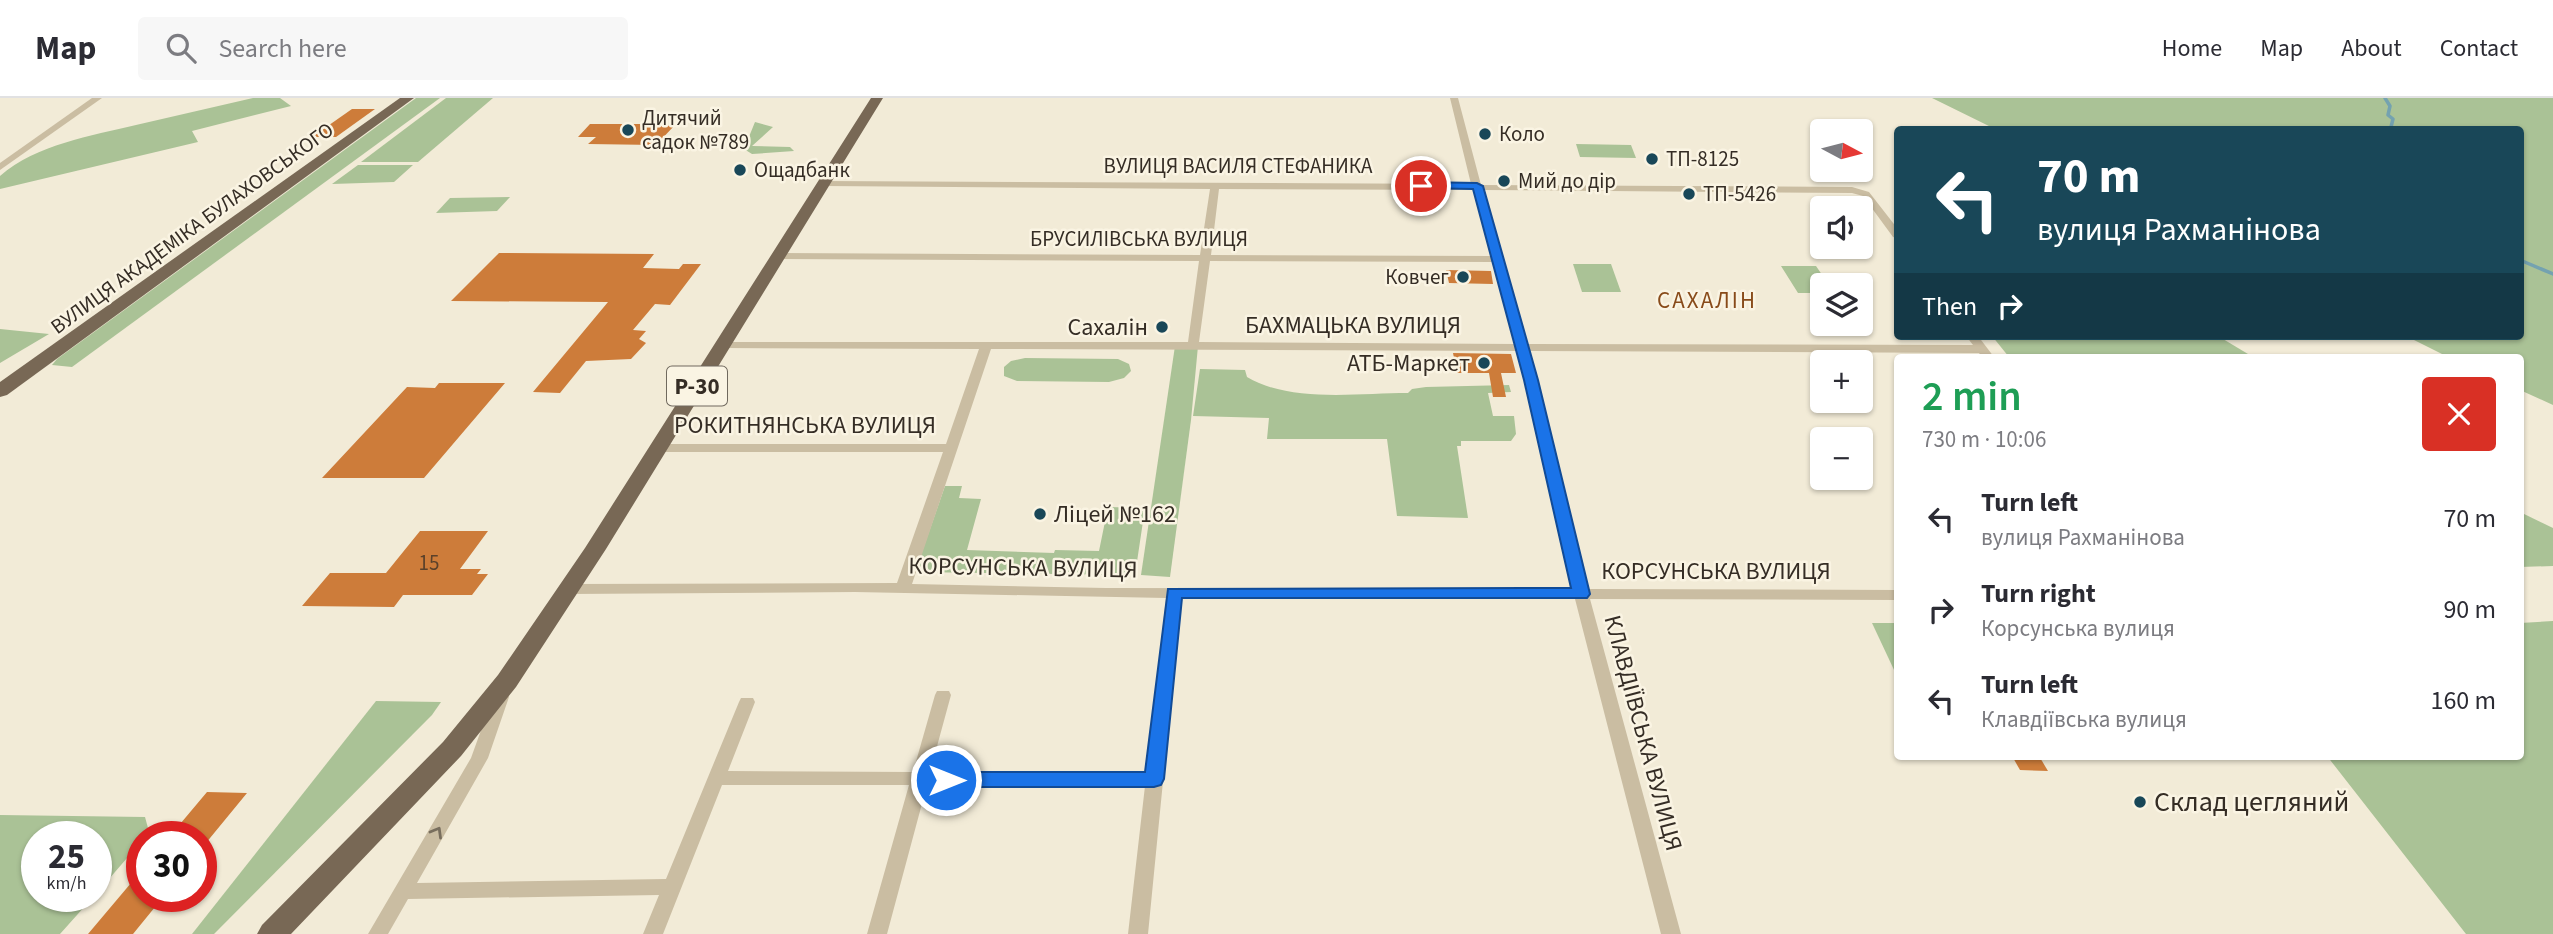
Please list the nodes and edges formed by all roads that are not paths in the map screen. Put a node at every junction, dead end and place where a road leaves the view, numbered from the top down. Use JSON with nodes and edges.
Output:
{"nodes":[{"id":1,"x":98,"y":98,"type":"edge"},
{"id":2,"x":408,"y":98,"type":"edge"},
{"id":3,"x":877,"y":98,"type":"edge"},
{"id":4,"x":1454,"y":98,"type":"edge"},
{"id":5,"x":0,"y":167,"type":"edge"},
{"id":6,"x":825,"y":183,"type":"junction"},
{"id":7,"x":1215,"y":185,"type":"junction"},
{"id":8,"x":1477,"y":186,"type":"junction"},
{"id":9,"x":1894,"y":231,"type":"edge"},
{"id":10,"x":779,"y":256,"type":"junction"},
{"id":11,"x":1203,"y":259,"type":"junction"},
{"id":12,"x":1499,"y":259,"type":"junction"},
{"id":13,"x":724,"y":344,"type":"junction"},
{"id":14,"x":986,"y":345,"type":"junction"},
{"id":15,"x":1193,"y":346,"type":"junction"},
{"id":16,"x":1522,"y":347,"type":"junction"},
{"id":17,"x":1985,"y":353,"type":"edge"},
{"id":18,"x":0,"y":391,"type":"edge"},
{"id":19,"x":659,"y":448,"type":"junction"},
{"id":20,"x":951,"y":448,"type":"junction"},
{"id":21,"x":903,"y":588,"type":"junction"},
{"id":22,"x":569,"y":589,"type":"junction"},
{"id":23,"x":1174,"y":593,"type":"junction"},
{"id":24,"x":1581,"y":594,"type":"junction"},
{"id":25,"x":1894,"y":594,"type":"edge"},
{"id":26,"x":507,"y":681,"type":"junction"},
{"id":27,"x":943,"y":695,"type":"dead end"},
{"id":28,"x":747,"y":702,"type":"dead end"},
{"id":29,"x":718,"y":778,"type":"junction"},
{"id":30,"x":1154,"y":779,"type":"junction"},
{"id":31,"x":920,"y":780,"type":"junction"},
{"id":32,"x":671,"y":887,"type":"junction"},
{"id":33,"x":403,"y":891,"type":"junction"},
{"id":34,"x":272,"y":934,"type":"edge"},
{"id":35,"x":378,"y":934,"type":"edge"},
{"id":36,"x":653,"y":934,"type":"edge"},
{"id":37,"x":877,"y":934,"type":"edge"},
{"id":38,"x":1138,"y":934,"type":"edge"},
{"id":39,"x":1671,"y":934,"type":"edge"}],
"edges":[{"from":1,"to":5,"type":"street"},
{"from":2,"to":18,"type":"main road","name":"ВУЛИЦЯ АКАДЕМІКА БУЛАХОВСЬКОГО"},
{"from":3,"to":6,"type":"main road","number":"Р-30"},
{"from":4,"to":8,"type":"street","name":"КЛАВДІЇВСЬКА ВУЛИЦЯ"},
{"from":6,"to":7,"type":"street","name":"ВУЛИЦЯ ВАСИЛЯ СТЕФАНИКА"},
{"from":6,"to":10,"type":"main road","number":"Р-30"},
{"from":7,"to":8,"type":"street","name":"ВУЛИЦЯ ВАСИЛЯ СТЕФАНИКА"},
{"from":7,"to":11,"type":"street"},
{"from":8,"to":9,"type":"street","name":"ВУЛИЦЯ ВАСИЛЯ СТЕФАНИКА"},
{"from":8,"to":12,"type":"street","name":"КЛАВДІЇВСЬКА ВУЛИЦЯ"},
{"from":10,"to":11,"type":"street","name":"БРУСИЛІВСЬКА ВУЛИЦЯ"},
{"from":10,"to":13,"type":"main road","number":"Р-30"},
{"from":11,"to":12,"type":"street","name":"БРУСИЛІВСЬКА ВУЛИЦЯ"},
{"from":11,"to":15,"type":"street"},
{"from":12,"to":16,"type":"street","name":"КЛАВДІЇВСЬКА ВУЛИЦЯ"},
{"from":13,"to":14,"type":"street","name":"БАХМАЦЬКА ВУЛИЦЯ"},
{"from":13,"to":19,"type":"main road","number":"Р-30"},
{"from":14,"to":15,"type":"street","name":"БАХМАЦЬКА ВУЛИЦЯ"},
{"from":14,"to":20,"type":"street","name":"РОКИТНЯНСЬКА ВУЛИЦЯ"},
{"from":15,"to":16,"type":"street","name":"БАХМАЦЬКА ВУЛИЦЯ"},
{"from":16,"to":17,"type":"street","name":"БАХМАЦЬКА ВУЛИЦЯ"},
{"from":16,"to":24,"type":"street","name":"КЛАВДІЇВСЬКА ВУЛИЦЯ"},
{"from":19,"to":20,"type":"street","name":"РОКИТНЯНСЬКА ВУЛИЦЯ"},
{"from":19,"to":22,"type":"main road","number":"Р-30"},
{"from":20,"to":21,"type":"street","name":"РОКИТНЯНСЬКА ВУЛИЦЯ"},
{"from":21,"to":22,"type":"street","name":"КОРСУНСЬКА ВУЛИЦЯ"},
{"from":21,"to":23,"type":"street","name":"КОРСУНСЬКА ВУЛИЦЯ"},
{"from":22,"to":26,"type":"main road","number":"Р-30"},
{"from":23,"to":24,"type":"street","name":"КОРСУНСЬКА ВУЛИЦЯ"},
{"from":23,"to":30,"type":"street"},
{"from":24,"to":25,"type":"street","name":"КОРСУНСЬКА ВУЛИЦЯ"},
{"from":24,"to":39,"type":"street","name":"КЛАВДІЇВСЬКА ВУЛИЦЯ"},
{"from":33,"to":26,"type":"street","one_way":true},
{"from":26,"to":34,"type":"main road","number":"Р-30"},
{"from":27,"to":31,"type":"street"},
{"from":28,"to":29,"type":"street"},
{"from":29,"to":31,"type":"street"},
{"from":29,"to":32,"type":"street"},
{"from":30,"to":31,"type":"street"},
{"from":30,"to":38,"type":"street"},
{"from":31,"to":37,"type":"street"},
{"from":32,"to":33,"type":"street"},
{"from":32,"to":36,"type":"street"},
{"from":33,"to":35,"type":"street"}]}
